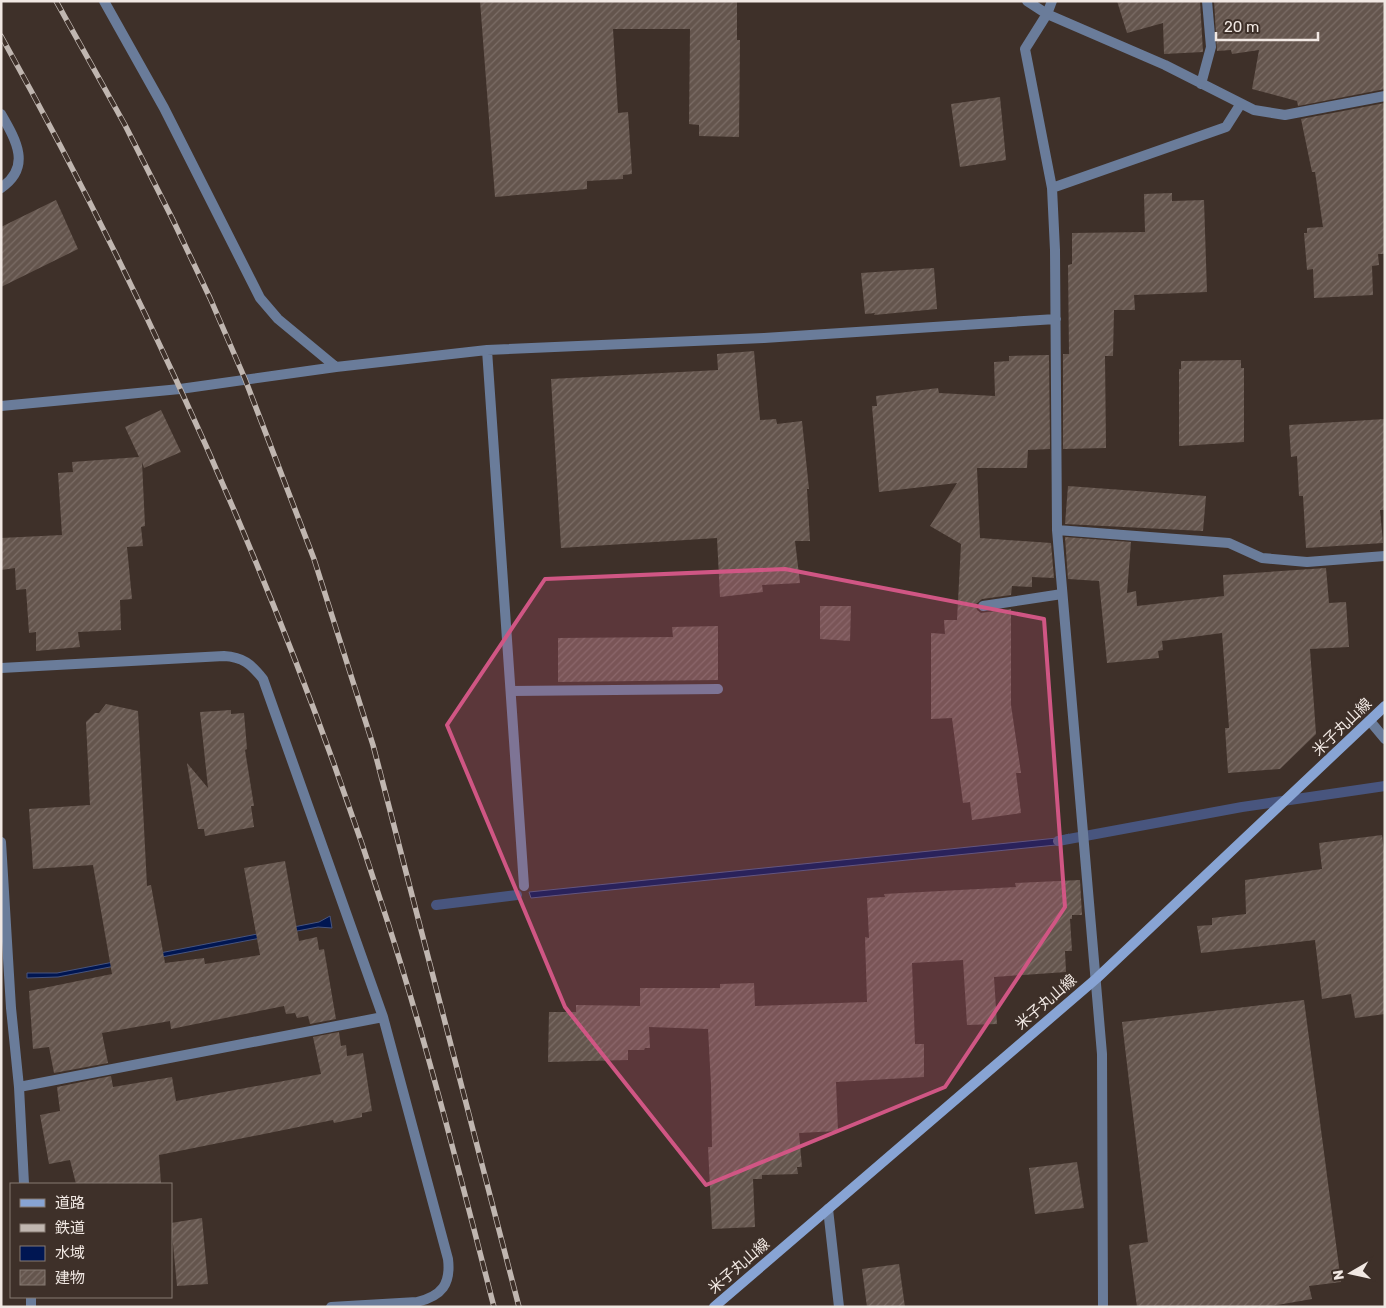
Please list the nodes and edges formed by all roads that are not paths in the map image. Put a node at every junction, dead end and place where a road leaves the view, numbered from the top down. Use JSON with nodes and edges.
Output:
{"nodes":[{"id":1,"x":104,"y":1,"type":"edge"},
{"id":2,"x":1027,"y":1,"type":"edge"},
{"id":3,"x":1052,"y":1,"type":"edge"},
{"id":4,"x":1207,"y":1,"type":"edge"},
{"id":5,"x":1047,"y":14,"type":"junction"},
{"id":6,"x":1201,"y":84,"type":"junction"},
{"id":7,"x":1385,"y":96,"type":"edge"},
{"id":8,"x":1240,"y":105,"type":"junction"},
{"id":9,"x":1,"y":114,"type":"edge"},
{"id":10,"x":1,"y":188,"type":"edge"},
{"id":11,"x":1052,"y":188,"type":"junction"},
{"id":12,"x":1056,"y":319,"type":"junction"},
{"id":13,"x":487,"y":350,"type":"junction"},
{"id":14,"x":336,"y":367,"type":"junction"},
{"id":15,"x":1,"y":406,"type":"edge"},
{"id":16,"x":1057,"y":530,"type":"junction"},
{"id":17,"x":1385,"y":556,"type":"edge"},
{"id":18,"x":1062,"y":594,"type":"junction"},
{"id":19,"x":983,"y":606,"type":"dead end"},
{"id":20,"x":1,"y":668,"type":"edge"},
{"id":21,"x":718,"y":689,"type":"dead end"},
{"id":22,"x":511,"y":691,"type":"junction"},
{"id":23,"x":1385,"y":706,"type":"edge"},
{"id":24,"x":1370,"y":721,"type":"junction"},
{"id":25,"x":1385,"y":739,"type":"edge"},
{"id":26,"x":1,"y":842,"type":"edge"},
{"id":27,"x":524,"y":886,"type":"dead end"},
{"id":28,"x":1097,"y":978,"type":"junction"},
{"id":29,"x":6,"y":1008,"type":"edge"},
{"id":30,"x":383,"y":1016,"type":"junction"},
{"id":31,"x":19,"y":1088,"type":"junction"},
{"id":32,"x":24,"y":1183,"type":"edge"},
{"id":33,"x":828,"y":1209,"type":"junction"},
{"id":34,"x":332,"y":1307,"type":"edge"},
{"id":35,"x":714,"y":1307,"type":"edge"},
{"id":36,"x":839,"y":1307,"type":"edge"},
{"id":37,"x":1103,"y":1307,"type":"edge"}],
"edges":[{"from":1,"to":14,"type":"street"},
{"from":2,"to":5,"type":"street"},
{"from":3,"to":5,"type":"street"},
{"from":4,"to":6,"type":"street"},
{"from":5,"to":6,"type":"street"},
{"from":5,"to":11,"type":"street"},
{"from":6,"to":8,"type":"street"},
{"from":7,"to":8,"type":"street"},
{"from":8,"to":11,"type":"street"},
{"from":9,"to":10,"type":"street"},
{"from":11,"to":12,"type":"street"},
{"from":12,"to":13,"type":"street"},
{"from":12,"to":16,"type":"street"},
{"from":13,"to":14,"type":"street"},
{"from":13,"to":22,"type":"street"},
{"from":14,"to":15,"type":"street"},
{"from":16,"to":17,"type":"street"},
{"from":16,"to":18,"type":"street"},
{"from":18,"to":19,"type":"street"},
{"from":18,"to":28,"type":"street"},
{"from":20,"to":30,"type":"street"},
{"from":21,"to":22,"type":"street"},
{"from":22,"to":27,"type":"street"},
{"from":23,"to":24,"type":"main road","name":"米子丸山線"},
{"from":24,"to":25,"type":"street"},
{"from":24,"to":28,"type":"main road","name":"米子丸山線"},
{"from":26,"to":29,"type":"street"},
{"from":28,"to":33,"type":"main road","name":"米子丸山線"},
{"from":28,"to":37,"type":"street"},
{"from":29,"to":31,"type":"street"},
{"from":30,"to":31,"type":"street"},
{"from":30,"to":34,"type":"street"},
{"from":31,"to":32,"type":"street"},
{"from":33,"to":35,"type":"main road","name":"米子丸山線"},
{"from":33,"to":36,"type":"street"}]}
